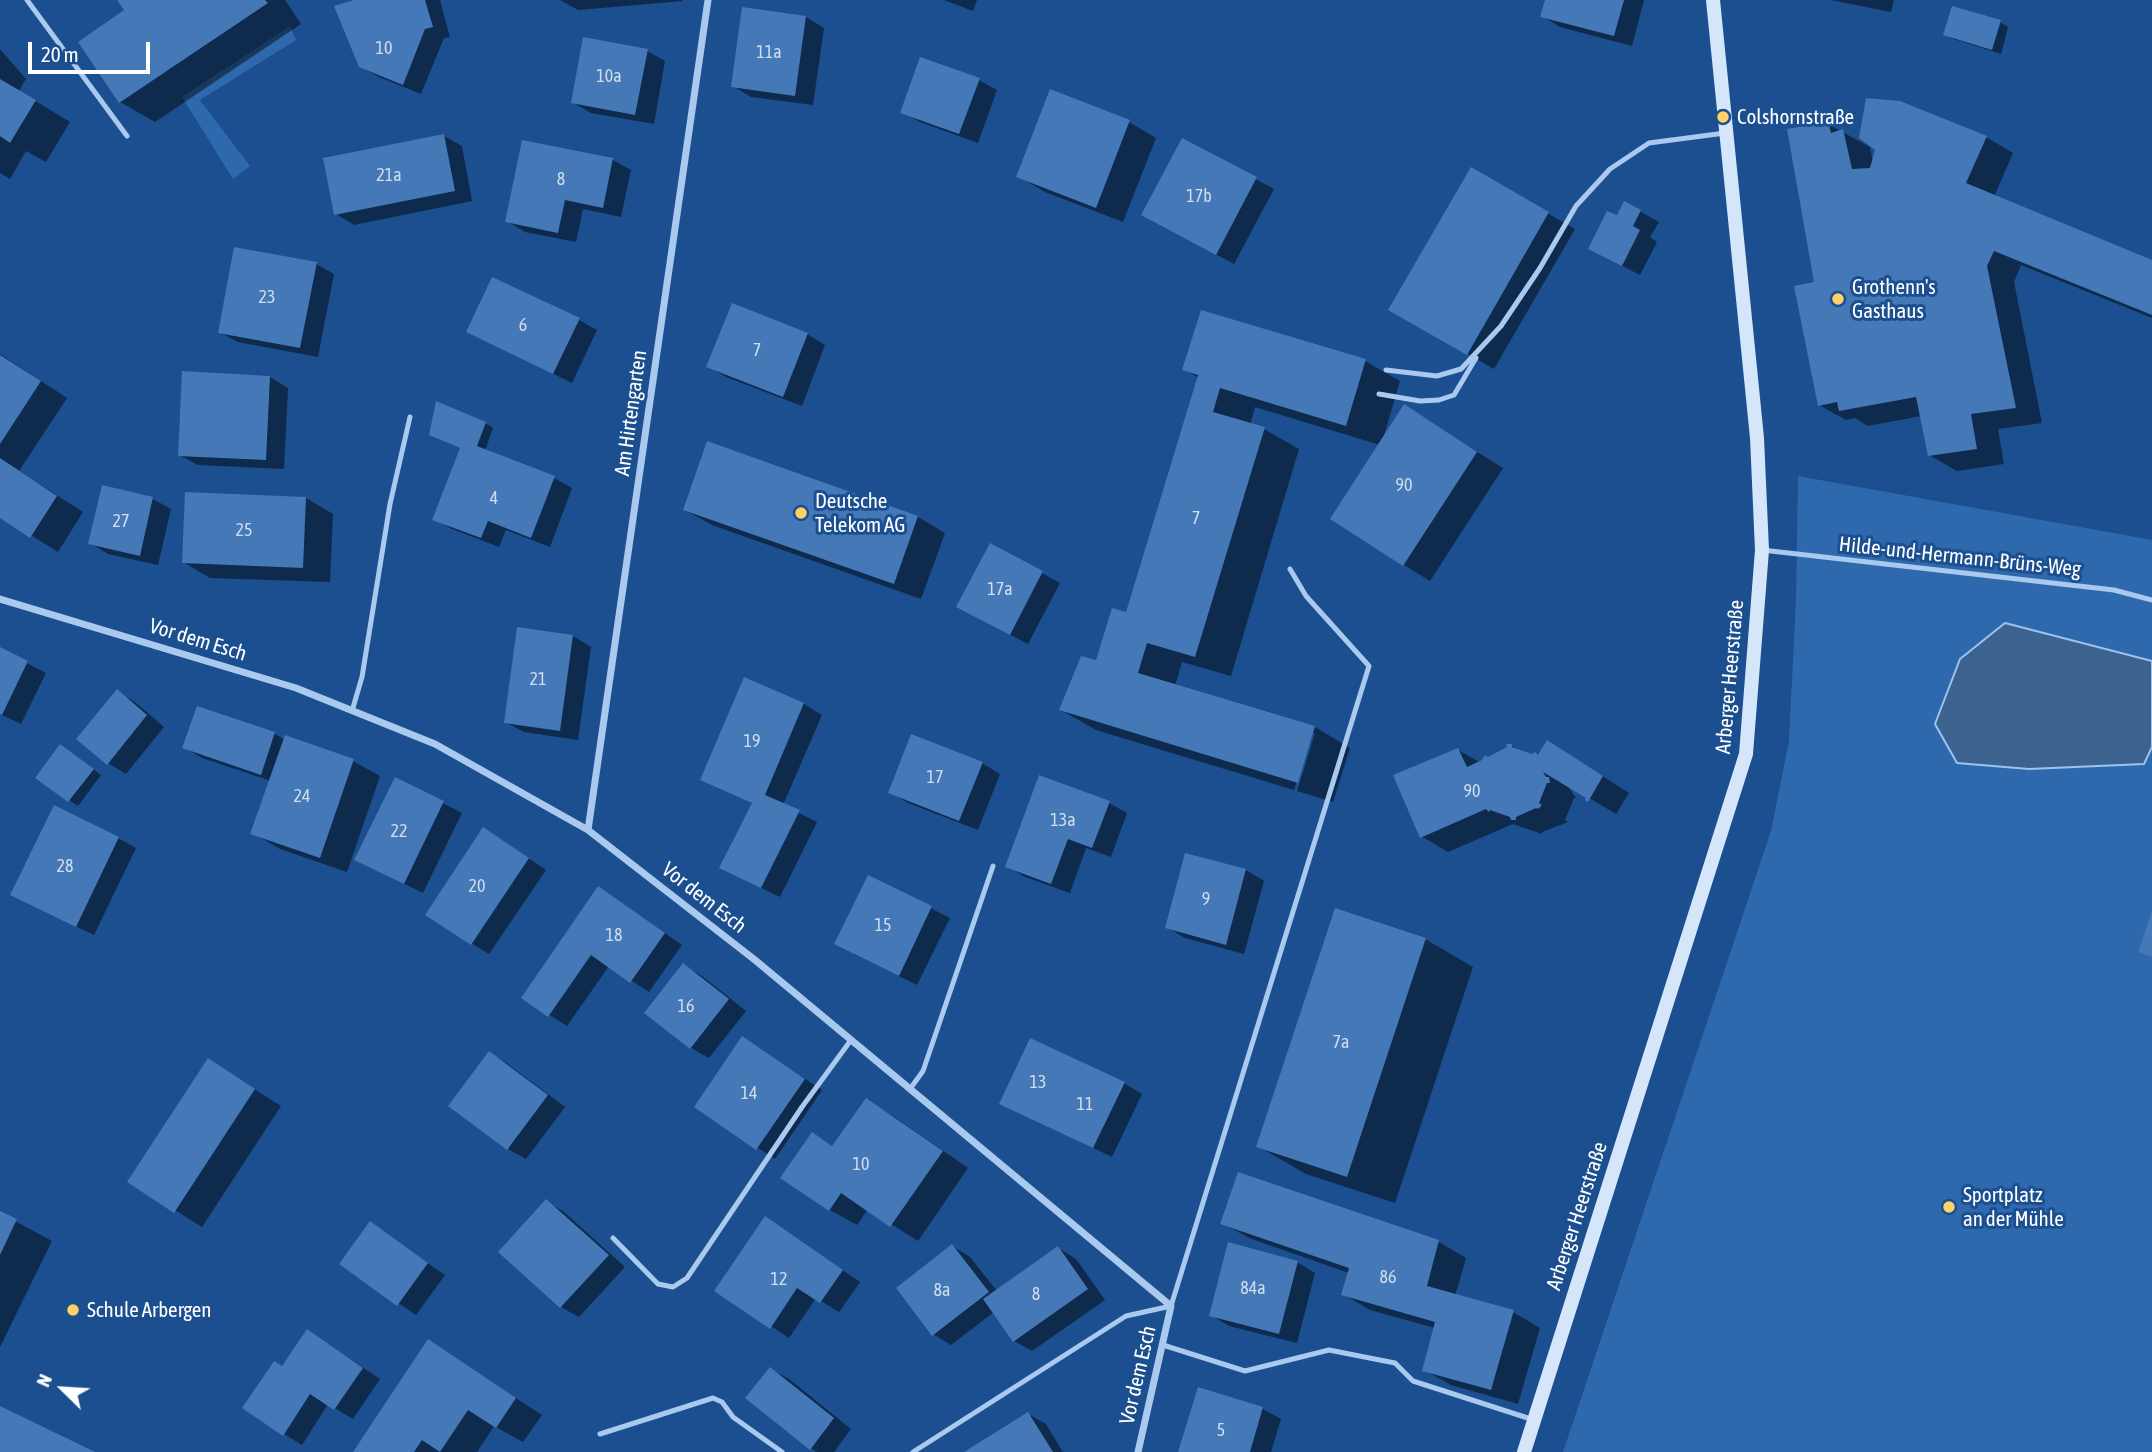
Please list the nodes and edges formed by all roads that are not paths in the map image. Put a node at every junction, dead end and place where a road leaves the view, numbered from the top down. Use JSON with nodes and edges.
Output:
{"nodes":[{"id":1,"x":27,"y":0,"type":"edge"},
{"id":2,"x":709,"y":0,"type":"edge"},
{"id":3,"x":1713,"y":0,"type":"edge"},
{"id":4,"x":1725,"y":132,"type":"junction"},
{"id":5,"x":127,"y":136,"type":"dead end"},
{"id":6,"x":1483,"y":347,"type":"junction"},
{"id":7,"x":1386,"y":370,"type":"dead end"},
{"id":8,"x":1379,"y":394,"type":"dead end"},
{"id":9,"x":410,"y":417,"type":"dead end"},
{"id":10,"x":1762,"y":550,"type":"junction"},
{"id":11,"x":1290,"y":569,"type":"dead end"},
{"id":12,"x":0,"y":598,"type":"edge"},
{"id":13,"x":2152,"y":600,"type":"edge"},
{"id":14,"x":352,"y":711,"type":"junction"},
{"id":15,"x":588,"y":830,"type":"junction"},
{"id":16,"x":993,"y":866,"type":"dead end"},
{"id":17,"x":850,"y":1040,"type":"junction"},
{"id":18,"x":910,"y":1089,"type":"junction"},
{"id":19,"x":613,"y":1238,"type":"dead end"},
{"id":20,"x":1171,"y":1306,"type":"junction"},
{"id":21,"x":1163,"y":1345,"type":"junction"},
{"id":22,"x":1534,"y":1420,"type":"junction"},
{"id":23,"x":600,"y":1434,"type":"dead end"},
{"id":24,"x":782,"y":1452,"type":"edge"},
{"id":25,"x":913,"y":1452,"type":"edge"},
{"id":26,"x":1138,"y":1452,"type":"edge"},
{"id":27,"x":1524,"y":1452,"type":"edge"}],
"edges":[{"from":1,"to":5,"type":"lane"},
{"from":2,"to":15,"type":"street","name":"Am Hirtengarten"},
{"from":3,"to":4,"type":"main road","name":"Arberger Heerstraße"},
{"from":4,"to":6,"type":"lane"},
{"from":4,"to":10,"type":"main road","name":"Arberger Heerstraße"},
{"from":6,"to":7,"type":"lane"},
{"from":6,"to":8,"type":"lane"},
{"from":9,"to":14,"type":"lane"},
{"from":10,"to":13,"type":"lane","name":"Hilde-und-Hermann-Brüns-Weg"},
{"from":10,"to":22,"type":"main road","name":"Arberger Heerstraße"},
{"from":11,"to":20,"type":"lane"},
{"from":12,"to":14,"type":"street","name":"Vor dem Esch"},
{"from":14,"to":15,"type":"street","name":"Vor dem Esch"},
{"from":15,"to":17,"type":"street","name":"Vor dem Esch"},
{"from":16,"to":18,"type":"lane"},
{"from":17,"to":18,"type":"street","name":"Vor dem Esch"},
{"from":17,"to":19,"type":"lane"},
{"from":18,"to":20,"type":"street","name":"Vor dem Esch"},
{"from":20,"to":21,"type":"street","name":"Vor dem Esch"},
{"from":20,"to":25,"type":"lane"},
{"from":21,"to":22,"type":"lane"},
{"from":21,"to":26,"type":"street","name":"Vor dem Esch"},
{"from":22,"to":27,"type":"main road","name":"Arberger Heerstraße"},
{"from":23,"to":24,"type":"lane"}]}
